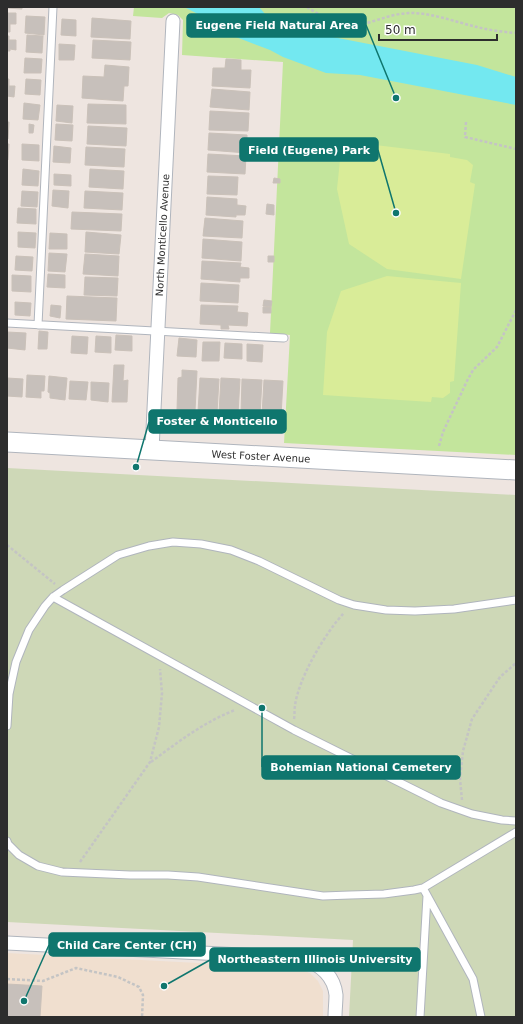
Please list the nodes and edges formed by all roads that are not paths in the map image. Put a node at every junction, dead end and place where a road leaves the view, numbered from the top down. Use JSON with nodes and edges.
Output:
{"nodes":[{"id":1,"x":53,"y":7,"type":"edge"},
{"id":2,"x":173,"y":20,"type":"dead end"},
{"id":3,"x":7,"y":323,"type":"edge"},
{"id":4,"x":38,"y":325,"type":"junction"},
{"id":5,"x":157,"y":331,"type":"junction"},
{"id":6,"x":284,"y":338,"type":"dead end"},
{"id":7,"x":7,"y":442,"type":"edge"},
{"id":8,"x":152,"y":450,"type":"junction"},
{"id":9,"x":516,"y":470,"type":"edge"},
{"id":10,"x":53,"y":597,"type":"junction"},
{"id":11,"x":516,"y":600,"type":"edge"},
{"id":12,"x":7,"y":726,"type":"edge"},
{"id":13,"x":516,"y":821,"type":"edge"},
{"id":14,"x":516,"y":832,"type":"edge"},
{"id":15,"x":7,"y":840,"type":"edge"},
{"id":16,"x":423,"y":888,"type":"junction"},
{"id":17,"x":427,"y":896,"type":"junction"},
{"id":18,"x":7,"y":943,"type":"edge"},
{"id":19,"x":335,"y":1017,"type":"edge"},
{"id":20,"x":420,"y":1017,"type":"edge"},
{"id":21,"x":481,"y":1017,"type":"edge"}],
"edges":[{"from":1,"to":4,"type":"lane"},
{"from":2,"to":5,"type":"street","name":"North Monticello Avenue"},
{"from":3,"to":4,"type":"lane"},
{"from":4,"to":5,"type":"lane"},
{"from":5,"to":6,"type":"lane"},
{"from":5,"to":8,"type":"street","name":"North Monticello Avenue"},
{"from":7,"to":8,"type":"main road","name":"West Foster Avenue"},
{"from":8,"to":9,"type":"main road","name":"West Foster Avenue"},
{"from":10,"to":11,"type":"lane"},
{"from":10,"to":12,"type":"lane"},
{"from":10,"to":13,"type":"lane"},
{"from":14,"to":16,"type":"lane"},
{"from":15,"to":16,"type":"lane"},
{"from":16,"to":17,"type":"lane"},
{"from":17,"to":20,"type":"lane"},
{"from":17,"to":21,"type":"lane"},
{"from":18,"to":19,"type":"street"}]}
